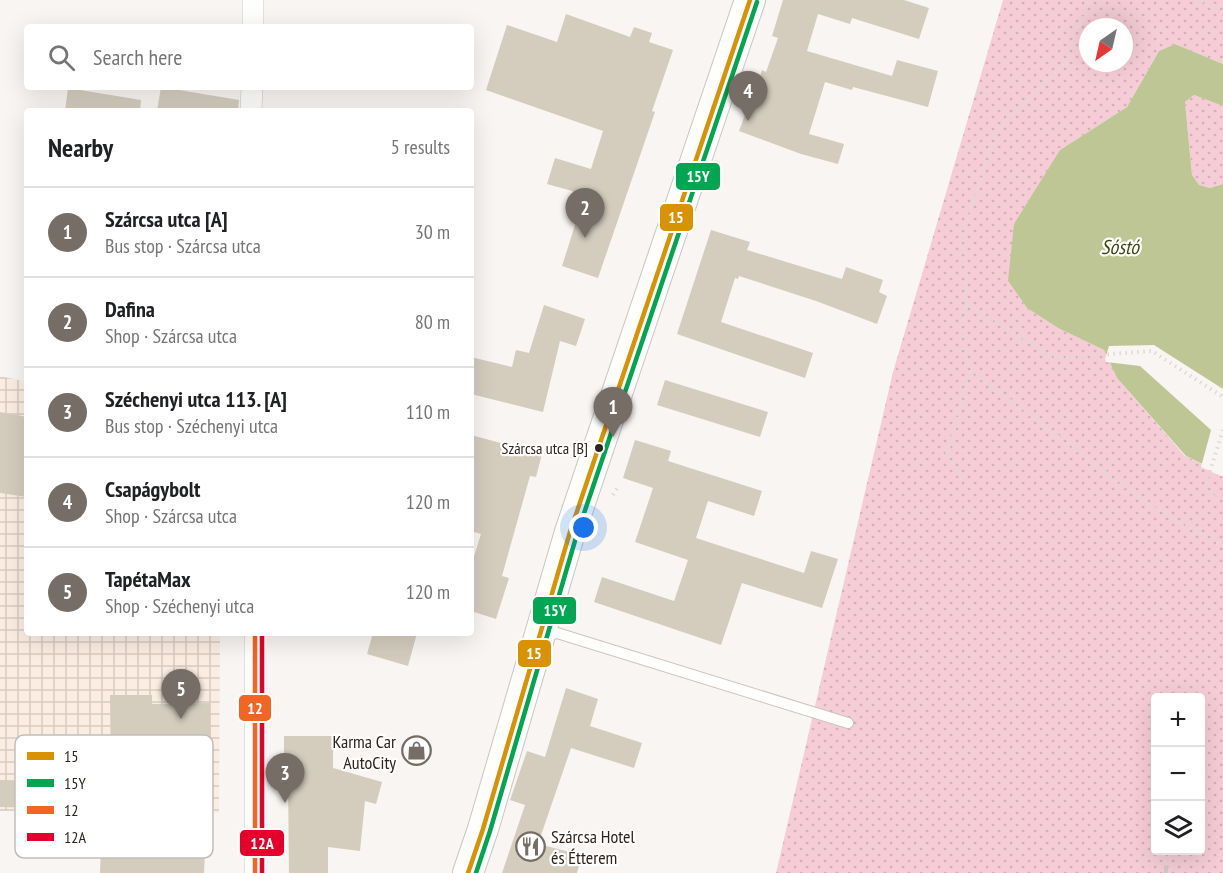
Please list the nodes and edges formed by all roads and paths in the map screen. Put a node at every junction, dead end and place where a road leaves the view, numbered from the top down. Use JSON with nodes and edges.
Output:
{"nodes":[{"id":1,"x":253,"y":0,"type":"edge"},
{"id":2,"x":750,"y":0,"type":"edge"},
{"id":3,"x":1088,"y":0,"type":"edge"},
{"id":4,"x":1196,"y":0,"type":"edge"},
{"id":5,"x":1223,"y":8,"type":"edge"},
{"id":6,"x":253,"y":24,"type":"edge"},
{"id":7,"x":252,"y":90,"type":"edge"},
{"id":8,"x":251,"y":108,"type":"edge"},
{"id":9,"x":966,"y":305,"type":"junction"},
{"id":10,"x":971,"y":371,"type":"junction"},
{"id":11,"x":1223,"y":397,"type":"edge"},
{"id":12,"x":1223,"y":430,"type":"edge"},
{"id":13,"x":962,"y":479,"type":"dead end"},
{"id":14,"x":1223,"y":503,"type":"edge"},
{"id":15,"x":1223,"y":546,"type":"edge"},
{"id":16,"x":255,"y":636,"type":"edge"},
{"id":17,"x":538,"y":638,"type":"junction"},
{"id":18,"x":848,"y":723,"type":"dead end"},
{"id":19,"x":255,"y":873,"type":"edge"},
{"id":20,"x":468,"y":873,"type":"edge"}],
"edges":[{"from":1,"to":6,"type":"street"},
{"from":2,"to":17,"type":"main road"},
{"from":3,"to":9,"type":"path"},
{"from":4,"to":5,"type":"path"},
{"from":7,"to":8,"type":"street"},
{"from":9,"to":10,"type":"path"},
{"from":9,"to":11,"type":"path"},
{"from":10,"to":13,"type":"path"},
{"from":10,"to":15,"type":"path"},
{"from":12,"to":14,"type":"path"},
{"from":16,"to":19,"type":"street"},
{"from":17,"to":18,"type":"lane"},
{"from":17,"to":20,"type":"main road"}]}
